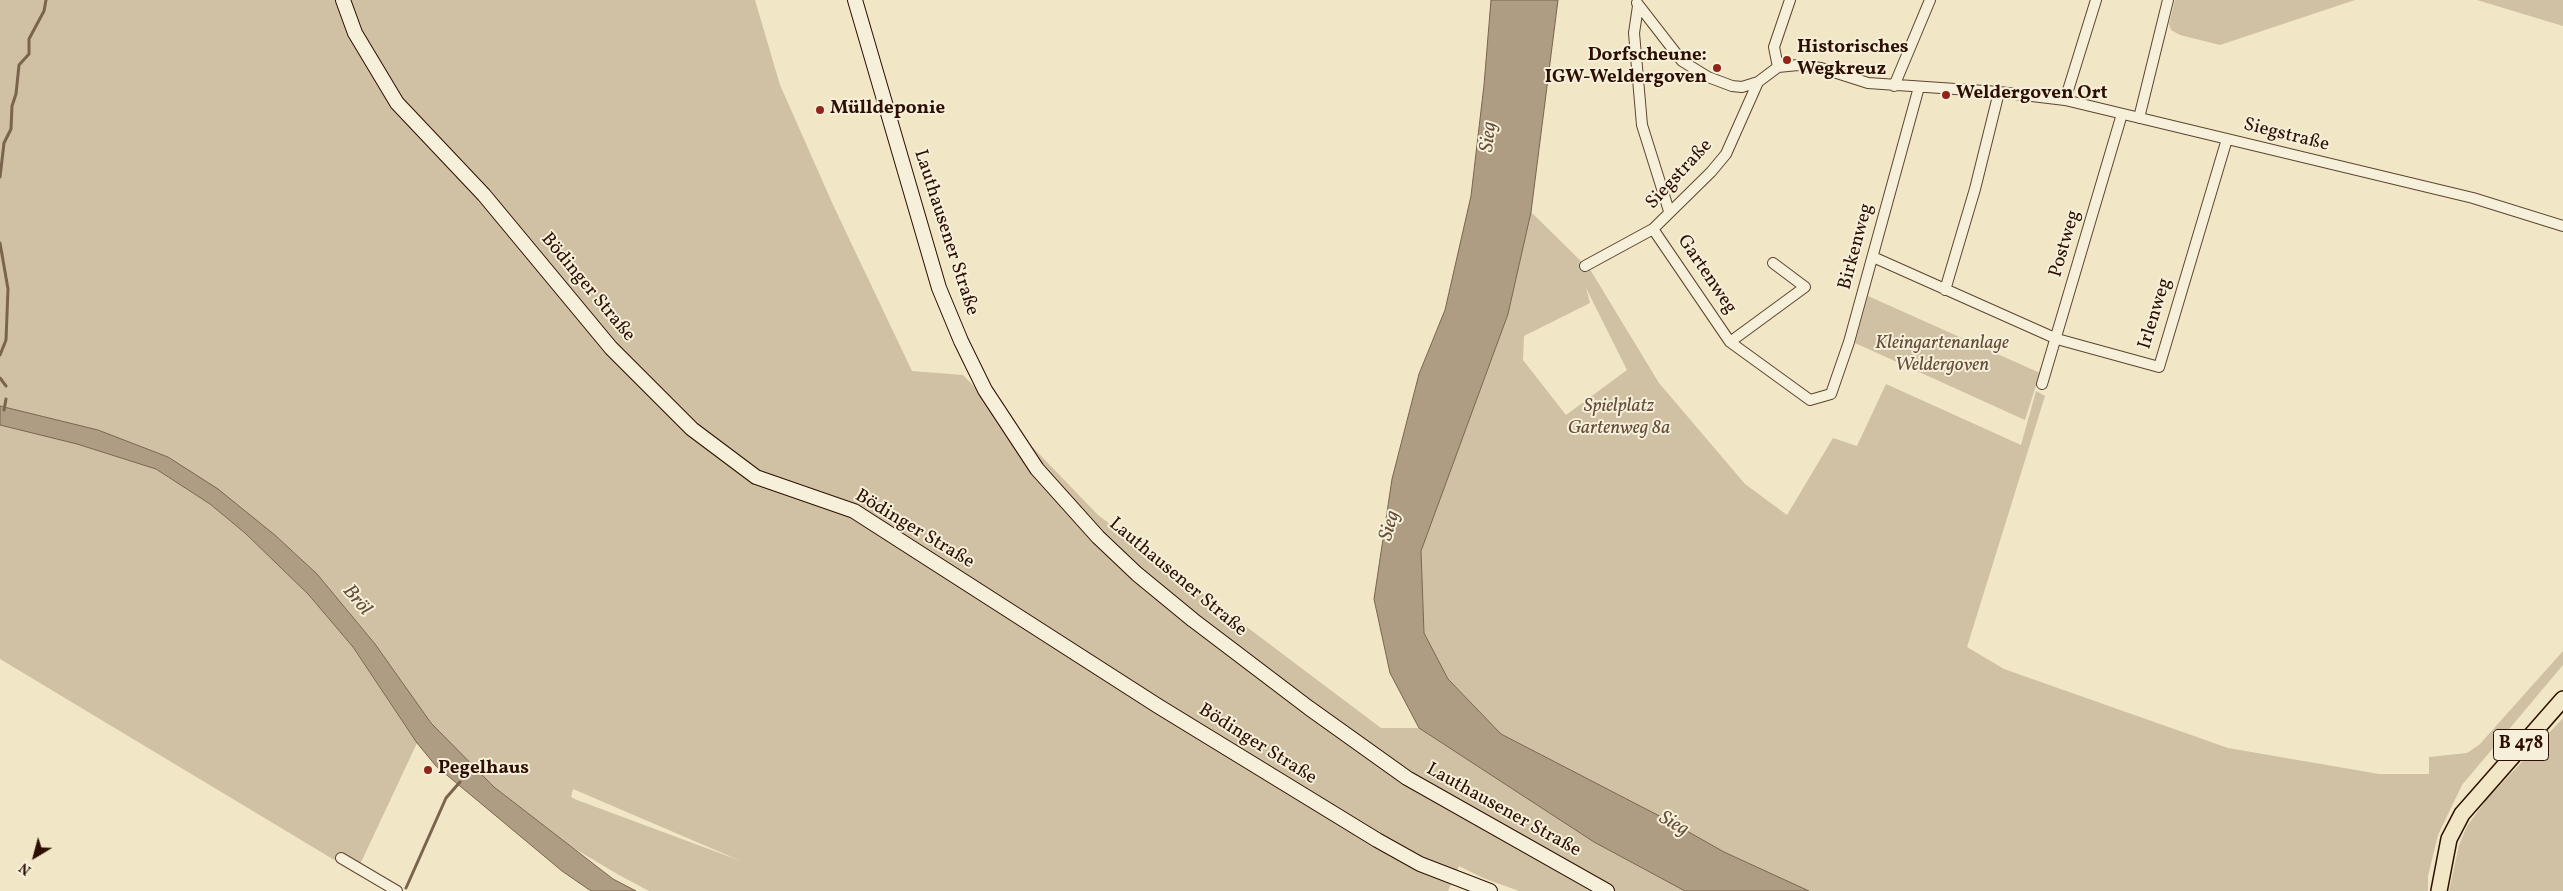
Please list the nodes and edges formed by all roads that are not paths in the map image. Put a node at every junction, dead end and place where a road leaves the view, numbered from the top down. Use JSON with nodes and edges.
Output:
{"nodes":[{"id":1,"x":344,"y":0,"type":"edge"},
{"id":2,"x":855,"y":0,"type":"edge"},
{"id":3,"x":1790,"y":0,"type":"edge"},
{"id":4,"x":1930,"y":0,"type":"edge"},
{"id":5,"x":2096,"y":0,"type":"edge"},
{"id":6,"x":2168,"y":0,"type":"edge"},
{"id":7,"x":1637,"y":3,"type":"edge"},
{"id":8,"x":1778,"y":66,"type":"junction"},
{"id":9,"x":1758,"y":82,"type":"junction"},
{"id":10,"x":1894,"y":86,"type":"junction"},
{"id":11,"x":1919,"y":87,"type":"junction"},
{"id":12,"x":1999,"y":92,"type":"junction"},
{"id":13,"x":2065,"y":100,"type":"junction"},
{"id":14,"x":2122,"y":114,"type":"junction"},
{"id":15,"x":2139,"y":118,"type":"junction"},
{"id":16,"x":2227,"y":139,"type":"junction"},
{"id":17,"x":1670,"y":211,"type":"junction"},
{"id":18,"x":2563,"y":226,"type":"edge"},
{"id":19,"x":1653,"y":229,"type":"junction"},
{"id":20,"x":1873,"y":257,"type":"junction"},
{"id":21,"x":1773,"y":263,"type":"dead end"},
{"id":22,"x":1586,"y":266,"type":"dead end"},
{"id":23,"x":1945,"y":290,"type":"junction"},
{"id":24,"x":2057,"y":339,"type":"junction"},
{"id":25,"x":1730,"y":342,"type":"junction"},
{"id":26,"x":2042,"y":384,"type":"dead end"},
{"id":27,"x":1810,"y":400,"type":"joint"},
{"id":28,"x":2563,"y":698,"type":"edge"},
{"id":29,"x":341,"y":858,"type":"dead end"},
{"id":30,"x":2440,"y":885,"type":"edge"},
{"id":31,"x":397,"y":891,"type":"edge"},
{"id":32,"x":1490,"y":891,"type":"edge"},
{"id":33,"x":1606,"y":891,"type":"edge"}],
"edges":[{"from":1,"to":32,"type":"street","name":"Bödinger Straße"},
{"from":2,"to":33,"type":"street","name":"Lauthausener Straße"},
{"from":3,"to":8,"type":"street"},
{"from":4,"to":10,"type":"street"},
{"from":5,"to":13,"type":"street"},
{"from":6,"to":15,"type":"street"},
{"from":7,"to":9,"type":"street"},
{"from":7,"to":17,"type":"street"},
{"from":8,"to":9,"type":"street","name":"Siegstraße"},
{"from":8,"to":10,"type":"street","name":"Siegstraße"},
{"from":9,"to":17,"type":"street","name":"Siegstraße"},
{"from":10,"to":11,"type":"street","name":"Siegstraße"},
{"from":11,"to":12,"type":"street","name":"Siegstraße"},
{"from":11,"to":20,"type":"street","name":"Birkenweg"},
{"from":12,"to":13,"type":"street","name":"Siegstraße"},
{"from":12,"to":23,"type":"street"},
{"from":13,"to":14,"type":"street","name":"Siegstraße"},
{"from":14,"to":15,"type":"street","name":"Siegstraße"},
{"from":14,"to":24,"type":"street","name":"Postweg"},
{"from":15,"to":16,"type":"street","name":"Siegstraße"},
{"from":16,"to":18,"type":"street","name":"Siegstraße"},
{"from":16,"to":24,"type":"street","name":"Irlenweg"},
{"from":17,"to":19,"type":"street","name":"Siegstraße"},
{"from":19,"to":22,"type":"street","name":"Siegstraße"},
{"from":19,"to":25,"type":"street","name":"Gartenweg"},
{"from":20,"to":23,"type":"street","name":"Irlenweg"},
{"from":20,"to":27,"type":"street","name":"Birkenweg"},
{"from":21,"to":25,"type":"street","name":"Gartenweg"},
{"from":23,"to":24,"type":"street","name":"Irlenweg"},
{"from":24,"to":26,"type":"street","name":"Postweg"},
{"from":25,"to":27,"type":"street","name":"Gartenweg"},
{"from":28,"to":30,"type":"main road","number":"B 478"},
{"from":29,"to":31,"type":"street"}]}
